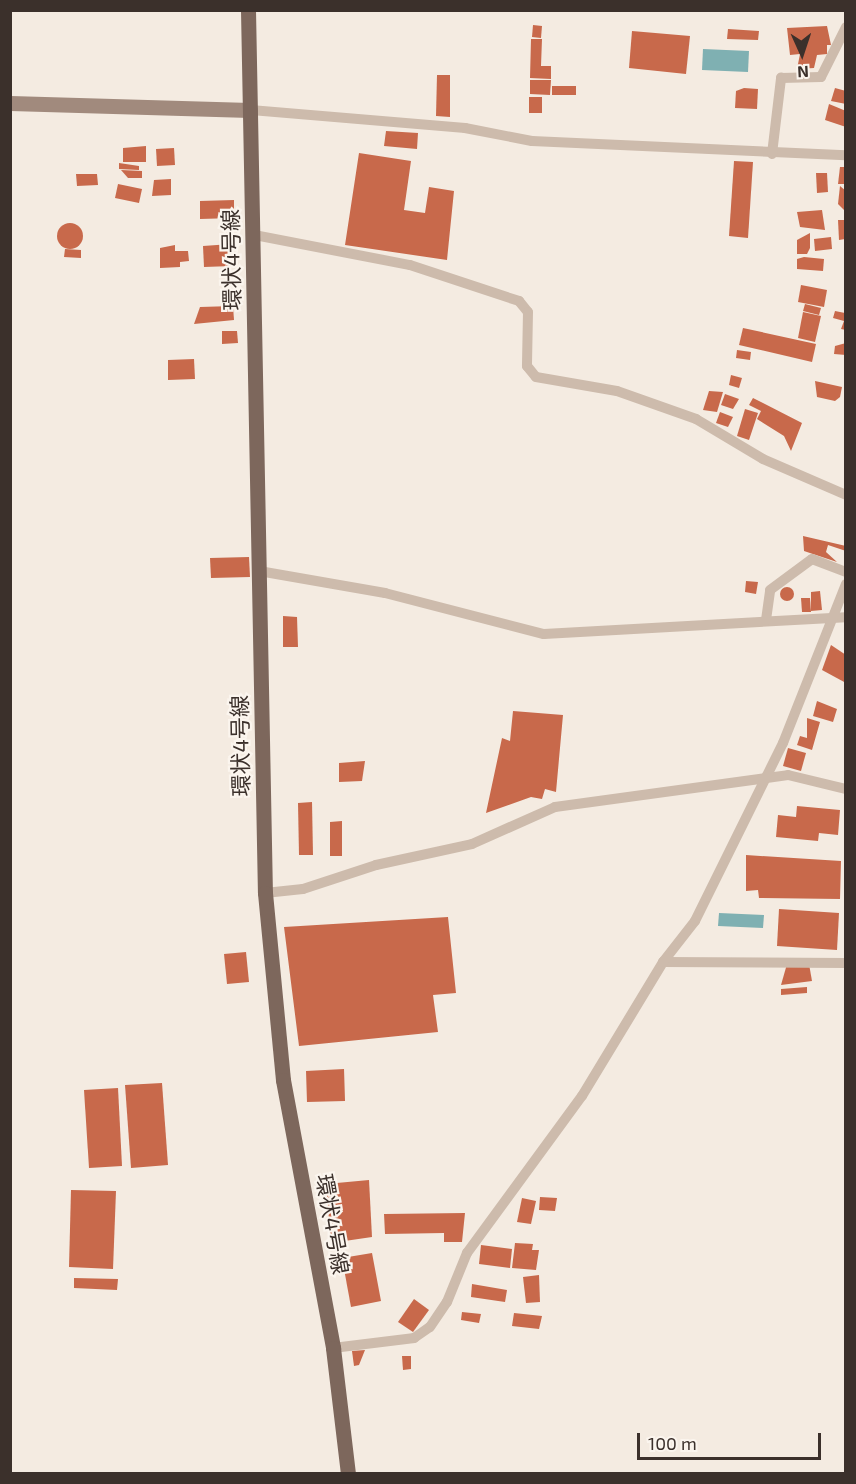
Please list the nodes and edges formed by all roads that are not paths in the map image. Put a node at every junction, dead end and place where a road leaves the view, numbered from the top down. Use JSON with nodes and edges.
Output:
{"nodes":[{"id":1,"x":248,"y":10,"type":"edge"},
{"id":2,"x":846,"y":27,"type":"edge"},
{"id":3,"x":10,"y":103,"type":"edge"},
{"id":4,"x":250,"y":110,"type":"junction"},
{"id":5,"x":772,"y":154,"type":"junction"},
{"id":6,"x":846,"y":155,"type":"edge"},
{"id":7,"x":254,"y":235,"type":"junction"},
{"id":8,"x":846,"y":495,"type":"edge"},
{"id":9,"x":259,"y":570,"type":"junction"},
{"id":10,"x":846,"y":572,"type":"edge"},
{"id":11,"x":846,"y":584,"type":"edge"},
{"id":12,"x":831,"y":616,"type":"junction"},
{"id":13,"x":846,"y":617,"type":"edge"},
{"id":14,"x":766,"y":620,"type":"junction"},
{"id":15,"x":764,"y":777,"type":"junction"},
{"id":16,"x":846,"y":789,"type":"edge"},
{"id":17,"x":265,"y":893,"type":"junction"},
{"id":18,"x":663,"y":962,"type":"junction"},
{"id":19,"x":846,"y":963,"type":"edge"},
{"id":20,"x":333,"y":1348,"type":"junction"},
{"id":21,"x":348,"y":1473,"type":"edge"}],
"edges":[{"from":1,"to":4,"type":"main road","name":"環状4号線"},
{"from":2,"to":5,"type":"street"},
{"from":3,"to":4,"type":"street"},
{"from":4,"to":5,"type":"street"},
{"from":4,"to":7,"type":"main road","name":"環状4号線"},
{"from":5,"to":6,"type":"street"},
{"from":7,"to":8,"type":"street"},
{"from":7,"to":9,"type":"main road","name":"環状4号線"},
{"from":9,"to":14,"type":"street"},
{"from":9,"to":17,"type":"main road","name":"環状4号線"},
{"from":10,"to":14,"type":"street"},
{"from":11,"to":12,"type":"street"},
{"from":12,"to":13,"type":"street"},
{"from":12,"to":14,"type":"street"},
{"from":12,"to":15,"type":"street"},
{"from":15,"to":16,"type":"street"},
{"from":15,"to":17,"type":"street"},
{"from":15,"to":18,"type":"street"},
{"from":17,"to":20,"type":"main road","name":"環状4号線"},
{"from":18,"to":19,"type":"street"},
{"from":18,"to":20,"type":"street"},
{"from":20,"to":21,"type":"main road","name":"環状4号線"}]}
